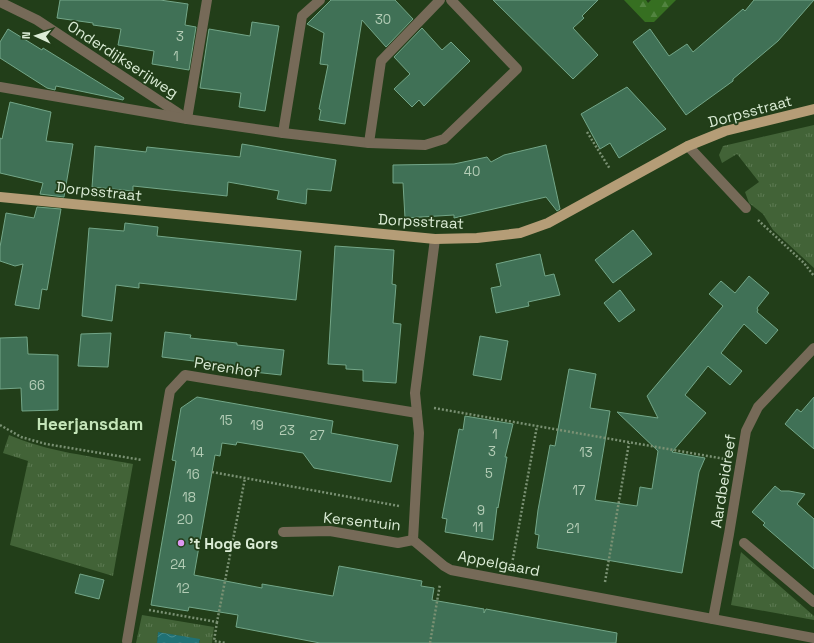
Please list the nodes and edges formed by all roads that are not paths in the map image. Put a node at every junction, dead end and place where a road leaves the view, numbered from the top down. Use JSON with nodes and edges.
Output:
{"nodes":[{"id":1,"x":207,"y":0,"type":"edge"},
{"id":2,"x":320,"y":0,"type":"edge"},
{"id":3,"x":440,"y":0,"type":"edge"},
{"id":4,"x":451,"y":0,"type":"edge"},
{"id":5,"x":0,"y":2,"type":"edge"},
{"id":6,"x":0,"y":87,"type":"edge"},
{"id":7,"x":814,"y":109,"type":"edge"},
{"id":8,"x":187,"y":119,"type":"junction"},
{"id":9,"x":283,"y":133,"type":"junction"},
{"id":10,"x":370,"y":143,"type":"junction"},
{"id":11,"x":688,"y":146,"type":"junction"},
{"id":12,"x":0,"y":197,"type":"edge"},
{"id":13,"x":746,"y":208,"type":"road end"},
{"id":14,"x":435,"y":239,"type":"junction"},
{"id":15,"x":814,"y":348,"type":"edge"},
{"id":16,"x":416,"y":409,"type":"junction"},
{"id":17,"x":283,"y":532,"type":"dead end"},
{"id":18,"x":413,"y":540,"type":"junction"},
{"id":19,"x":744,"y":543,"type":"dead end"},
{"id":20,"x":814,"y":602,"type":"edge"},
{"id":21,"x":713,"y":619,"type":"junction"},
{"id":22,"x":814,"y":638,"type":"edge"},
{"id":23,"x":127,"y":641,"type":"dead end"}],
"edges":[{"from":1,"to":8,"type":"street","name":"Onderdijkserijweg"},
{"from":2,"to":9,"type":"street"},
{"from":3,"to":10,"type":"street"},
{"from":4,"to":10,"type":"street","name":"Onderdijkserijweg"},
{"from":5,"to":8,"type":"street","name":"Onderdijkserijweg"},
{"from":6,"to":8,"type":"street","name":"Onderdijkserijweg"},
{"from":7,"to":11,"type":"main road","name":"Dorpsstraat"},
{"from":8,"to":9,"type":"street","name":"Onderdijkserijweg"},
{"from":9,"to":10,"type":"street","name":"Onderdijkserijweg"},
{"from":11,"to":13,"type":"street"},
{"from":11,"to":14,"type":"main road","name":"Dorpsstraat"},
{"from":12,"to":14,"type":"main road","name":"Dorpsstraat"},
{"from":14,"to":16,"type":"street"},
{"from":15,"to":21,"type":"street","name":"Aardbeidreef"},
{"from":16,"to":18,"type":"street"},
{"from":16,"to":23,"type":"street","name":"Perenhof"},
{"from":17,"to":18,"type":"street","name":"Kersentuin"},
{"from":18,"to":21,"type":"street","name":"Appelgaard"},
{"from":19,"to":20,"type":"street"},
{"from":21,"to":22,"type":"street","name":"Appelgaard"}]}
